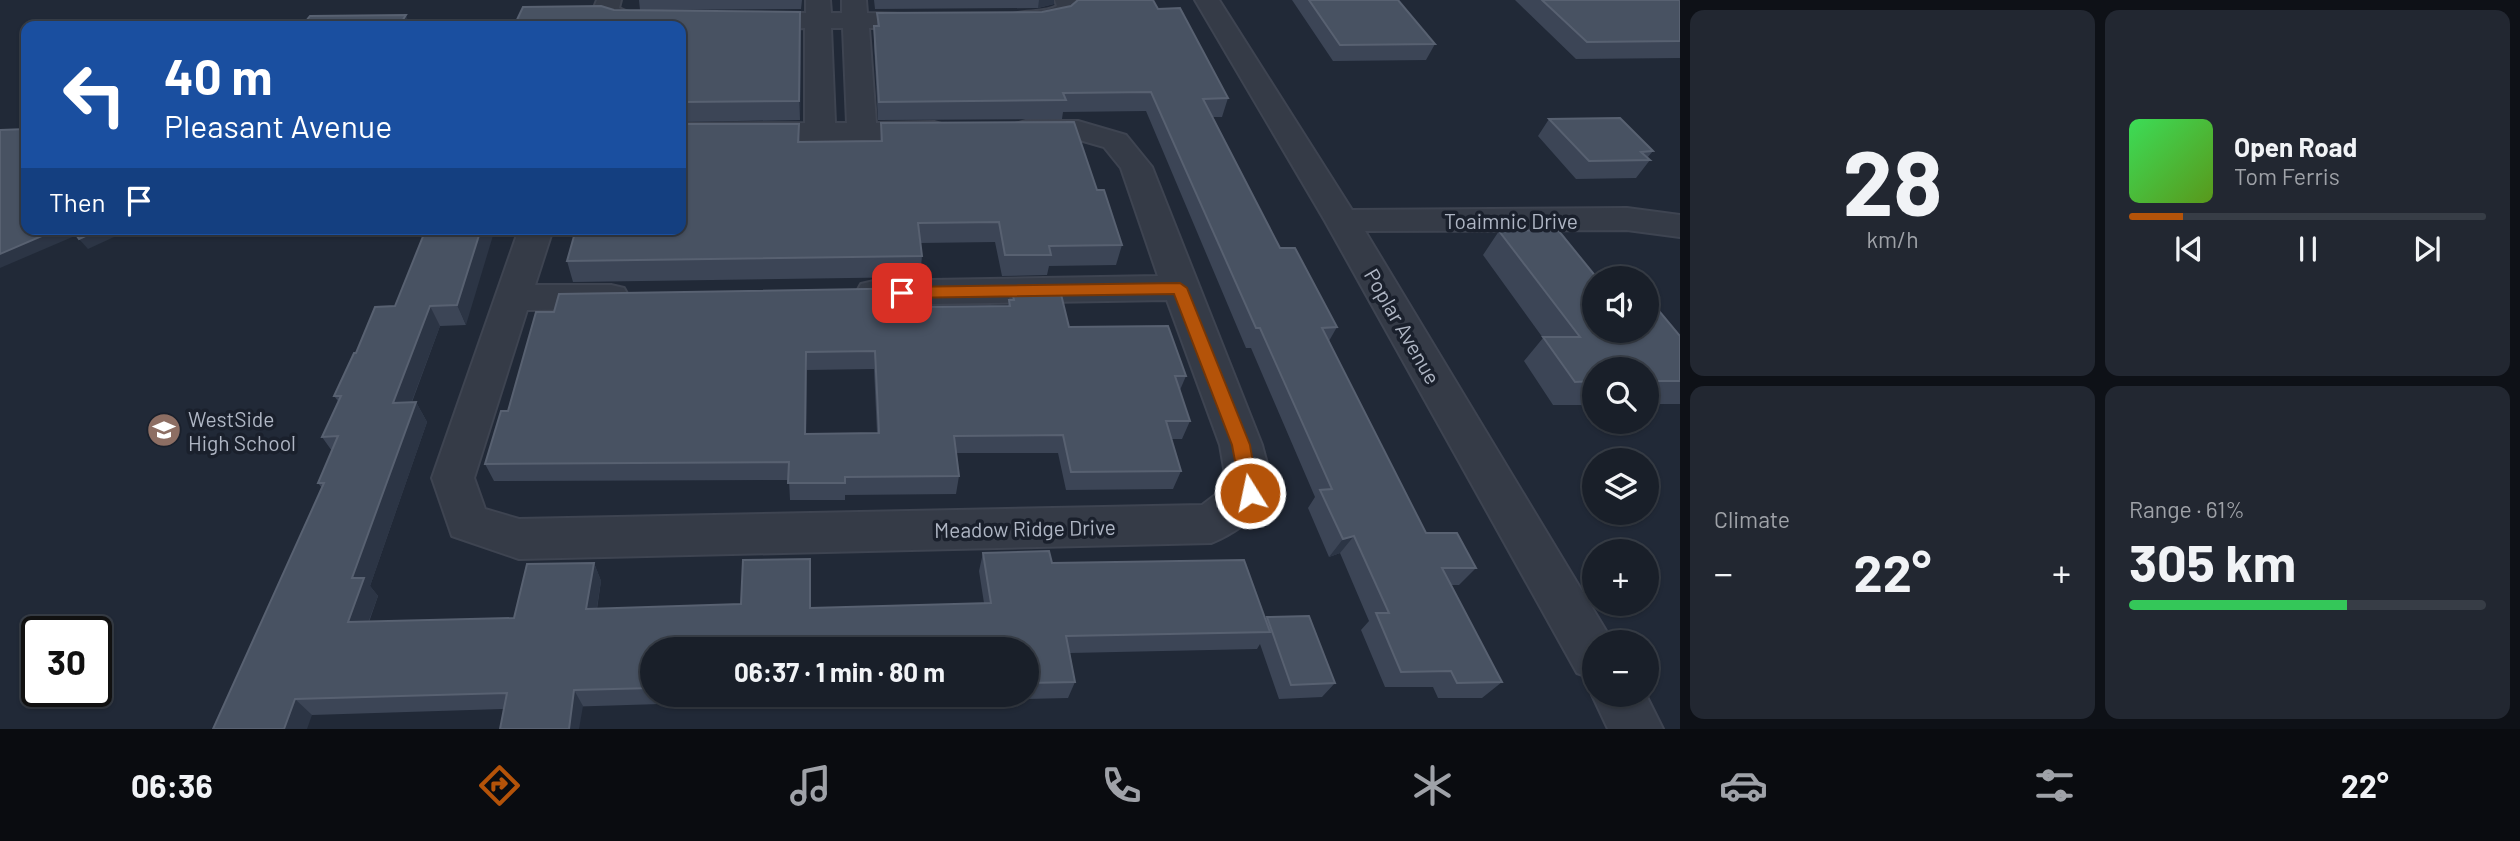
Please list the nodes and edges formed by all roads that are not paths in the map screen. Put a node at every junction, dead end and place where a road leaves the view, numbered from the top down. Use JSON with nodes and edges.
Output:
{"nodes":[{"id":1,"x":609,"y":0,"type":"edge"},
{"id":2,"x":1067,"y":0,"type":"edge"},
{"id":3,"x":1207,"y":0,"type":"edge"},
{"id":4,"x":818,"y":10,"type":"edge"},
{"id":5,"x":855,"y":10,"type":"edge"},
{"id":6,"x":999,"y":19,"type":"edge"},
{"id":7,"x":960,"y":20,"type":"edge"},
{"id":8,"x":683,"y":21,"type":"edge"},
{"id":9,"x":723,"y":21,"type":"edge"},
{"id":10,"x":997,"y":130,"type":"edge"},
{"id":11,"x":862,"y":131,"type":"junction"},
{"id":12,"x":956,"y":131,"type":"edge"},
{"id":13,"x":820,"y":132,"type":"junction"},
{"id":14,"x":686,"y":134,"type":"edge"},
{"id":15,"x":1342,"y":221,"type":"junction"},
{"id":16,"x":1680,"y":226,"type":"edge"},
{"id":17,"x":534,"y":235,"type":"edge"},
{"id":18,"x":1180,"y":288,"type":"junction"},
{"id":19,"x":847,"y":293,"type":"edge"},
{"id":20,"x":639,"y":296,"type":"edge"},
{"id":21,"x":514,"y":298,"type":"junction"},
{"id":22,"x":1582,"y":635,"type":"edge"},
{"id":23,"x":1624,"y":707,"type":"edge"},
{"id":24,"x":1637,"y":729,"type":"edge"}],
"edges":[{"from":1,"to":8,"type":"street"},
{"from":2,"to":6,"type":"street"},
{"from":3,"to":15,"type":"street","name":"Poplar Avenue"},
{"from":4,"to":5,"type":"street"},
{"from":4,"to":9,"type":"street"},
{"from":4,"to":13,"type":"street"},
{"from":5,"to":7,"type":"street"},
{"from":5,"to":11,"type":"street"},
{"from":10,"to":18,"type":"street","name":"Meadow Ridge Drive"},
{"from":11,"to":12,"type":"street"},
{"from":11,"to":13,"type":"street"},
{"from":13,"to":14,"type":"street"},
{"from":15,"to":16,"type":"street","name":"Toaimnic Drive"},
{"from":15,"to":22,"type":"street","name":"Poplar Avenue"},
{"from":17,"to":21,"type":"street","name":"Meadow Ridge Drive"},
{"from":18,"to":19,"type":"street"},
{"from":18,"to":21,"type":"street","name":"Meadow Ridge Drive"},
{"from":20,"to":21,"type":"street"},
{"from":23,"to":24,"type":"street"}]}
